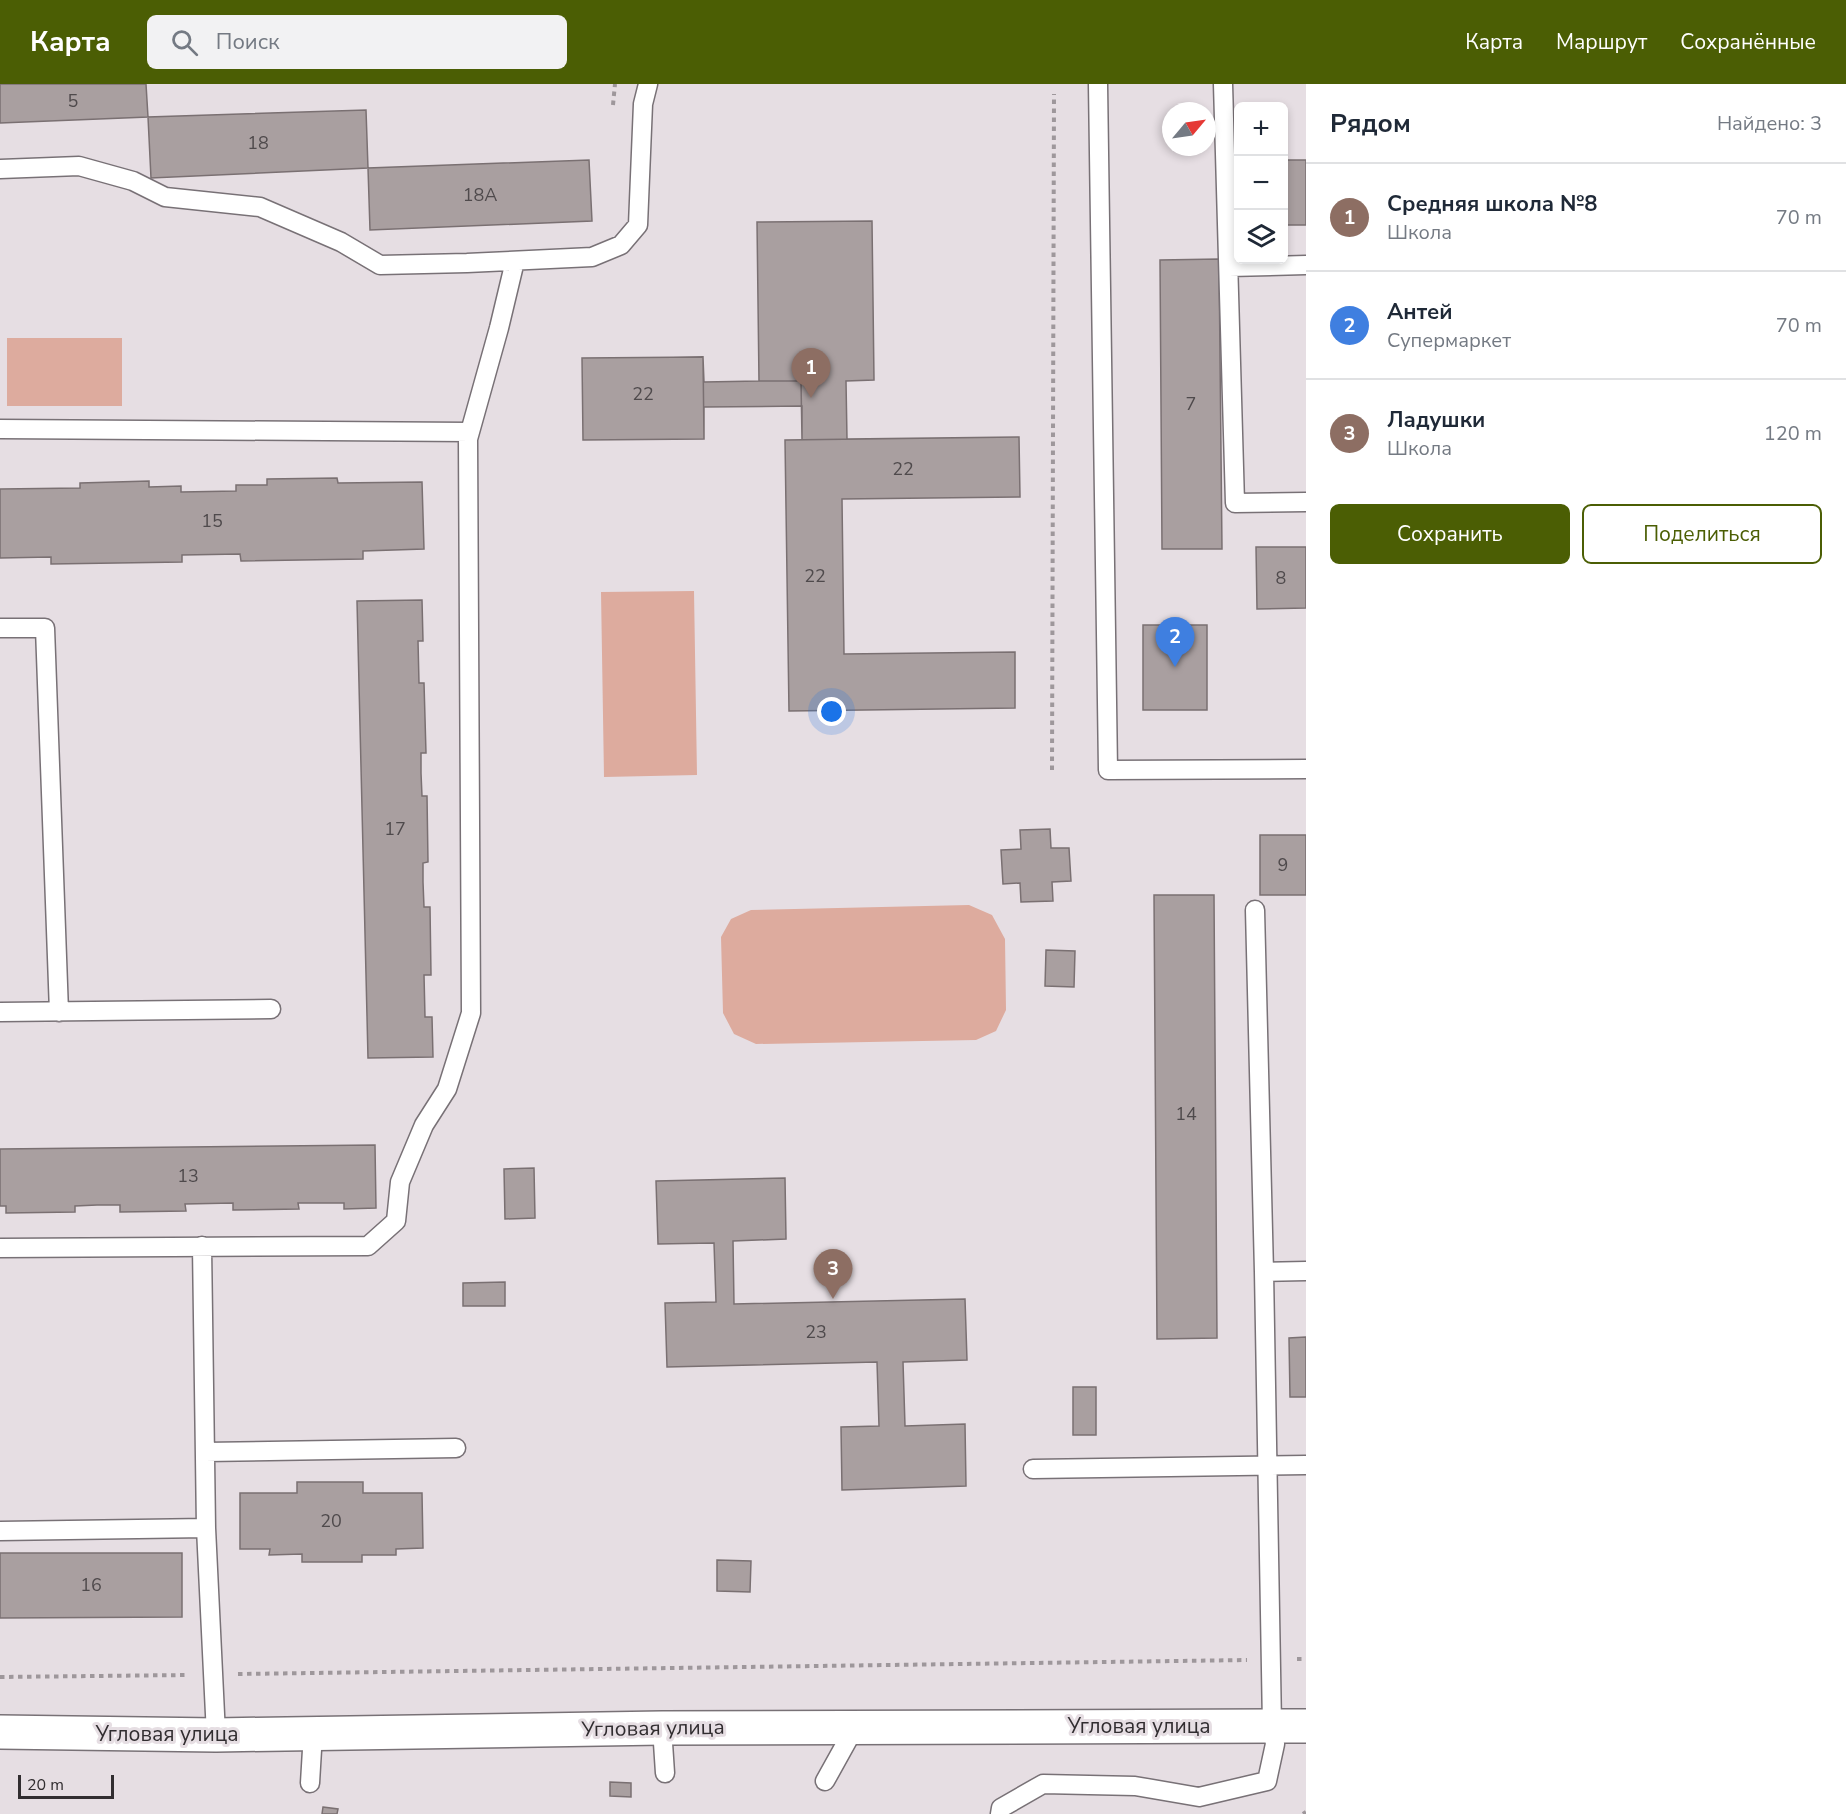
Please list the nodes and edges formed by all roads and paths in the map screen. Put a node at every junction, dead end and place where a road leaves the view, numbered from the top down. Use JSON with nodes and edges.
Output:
{"nodes":[{"id":1,"x":615,"y":84,"type":"edge"},
{"id":2,"x":648,"y":84,"type":"edge"},
{"id":3,"x":1098,"y":84,"type":"edge"},
{"id":4,"x":1223,"y":84,"type":"edge"},
{"id":5,"x":1054,"y":94,"type":"dead end"},
{"id":6,"x":613,"y":105,"type":"dead end"},
{"id":7,"x":0,"y":169,"type":"edge"},
{"id":8,"x":515,"y":261,"type":"junction"},
{"id":9,"x":1306,"y":266,"type":"edge"},
{"id":10,"x":1228,"y":267,"type":"junction"},
{"id":11,"x":0,"y":429,"type":"edge"},
{"id":12,"x":470,"y":432,"type":"junction"},
{"id":13,"x":1306,"y":502,"type":"edge"},
{"id":14,"x":0,"y":628,"type":"edge"},
{"id":15,"x":1306,"y":769,"type":"edge"},
{"id":16,"x":1052,"y":770,"type":"dead end"},
{"id":17,"x":1255,"y":910,"type":"dead end"},
{"id":18,"x":271,"y":1009,"type":"dead end"},
{"id":19,"x":59,"y":1011,"type":"junction"},
{"id":20,"x":0,"y":1012,"type":"edge"},
{"id":21,"x":202,"y":1246,"type":"junction"},
{"id":22,"x":0,"y":1248,"type":"edge"},
{"id":23,"x":1306,"y":1271,"type":"edge"},
{"id":24,"x":1264,"y":1272,"type":"junction"},
{"id":25,"x":456,"y":1448,"type":"dead end"},
{"id":26,"x":205,"y":1452,"type":"junction"},
{"id":27,"x":1268,"y":1465,"type":"junction"},
{"id":28,"x":1306,"y":1465,"type":"edge"},
{"id":29,"x":1033,"y":1469,"type":"dead end"},
{"id":30,"x":207,"y":1528,"type":"junction"},
{"id":31,"x":0,"y":1532,"type":"edge"},
{"id":32,"x":1306,"y":1659,"type":"edge"},
{"id":33,"x":1270,"y":1660,"type":"junction"},
{"id":34,"x":213,"y":1674,"type":"junction"},
{"id":35,"x":0,"y":1677,"type":"edge"},
{"id":36,"x":1306,"y":1725,"type":"edge"},
{"id":37,"x":1272,"y":1726,"type":"junction"},
{"id":38,"x":855,"y":1727,"type":"junction"},
{"id":39,"x":662,"y":1728,"type":"junction"},
{"id":40,"x":0,"y":1732,"type":"edge"},
{"id":41,"x":313,"y":1732,"type":"junction"},
{"id":42,"x":216,"y":1735,"type":"junction"},
{"id":43,"x":665,"y":1773,"type":"dead end"},
{"id":44,"x":825,"y":1781,"type":"dead end"},
{"id":45,"x":310,"y":1783,"type":"dead end"},
{"id":46,"x":1000,"y":1814,"type":"edge"}],
"edges":[{"from":1,"to":6,"type":"path"},
{"from":2,"to":8,"type":"lane"},
{"from":3,"to":15,"type":"lane"},
{"from":4,"to":10,"type":"lane"},
{"from":5,"to":16,"type":"path"},
{"from":7,"to":8,"type":"lane"},
{"from":8,"to":12,"type":"lane"},
{"from":9,"to":10,"type":"lane"},
{"from":10,"to":13,"type":"lane"},
{"from":11,"to":12,"type":"lane"},
{"from":12,"to":21,"type":"lane"},
{"from":14,"to":19,"type":"lane"},
{"from":17,"to":24,"type":"lane"},
{"from":18,"to":19,"type":"lane"},
{"from":19,"to":20,"type":"lane"},
{"from":21,"to":22,"type":"lane"},
{"from":21,"to":26,"type":"lane"},
{"from":23,"to":24,"type":"lane"},
{"from":24,"to":27,"type":"lane"},
{"from":25,"to":26,"type":"lane"},
{"from":26,"to":30,"type":"lane"},
{"from":27,"to":28,"type":"lane"},
{"from":27,"to":29,"type":"lane"},
{"from":27,"to":33,"type":"lane"},
{"from":30,"to":31,"type":"lane"},
{"from":30,"to":34,"type":"lane"},
{"from":32,"to":33,"type":"path"},
{"from":33,"to":34,"type":"path"},
{"from":33,"to":37,"type":"lane"},
{"from":34,"to":35,"type":"path"},
{"from":34,"to":42,"type":"lane"},
{"from":36,"to":37,"type":"street","name":"Угловая улица"},
{"from":37,"to":38,"type":"street","name":"Угловая улица"},
{"from":37,"to":46,"type":"lane"},
{"from":38,"to":39,"type":"street","name":"Угловая улица"},
{"from":38,"to":44,"type":"lane"},
{"from":39,"to":41,"type":"street","name":"Угловая улица"},
{"from":39,"to":43,"type":"lane"},
{"from":40,"to":42,"type":"street","name":"Угловая улица"},
{"from":41,"to":42,"type":"street","name":"Угловая улица"},
{"from":41,"to":45,"type":"lane"}]}
